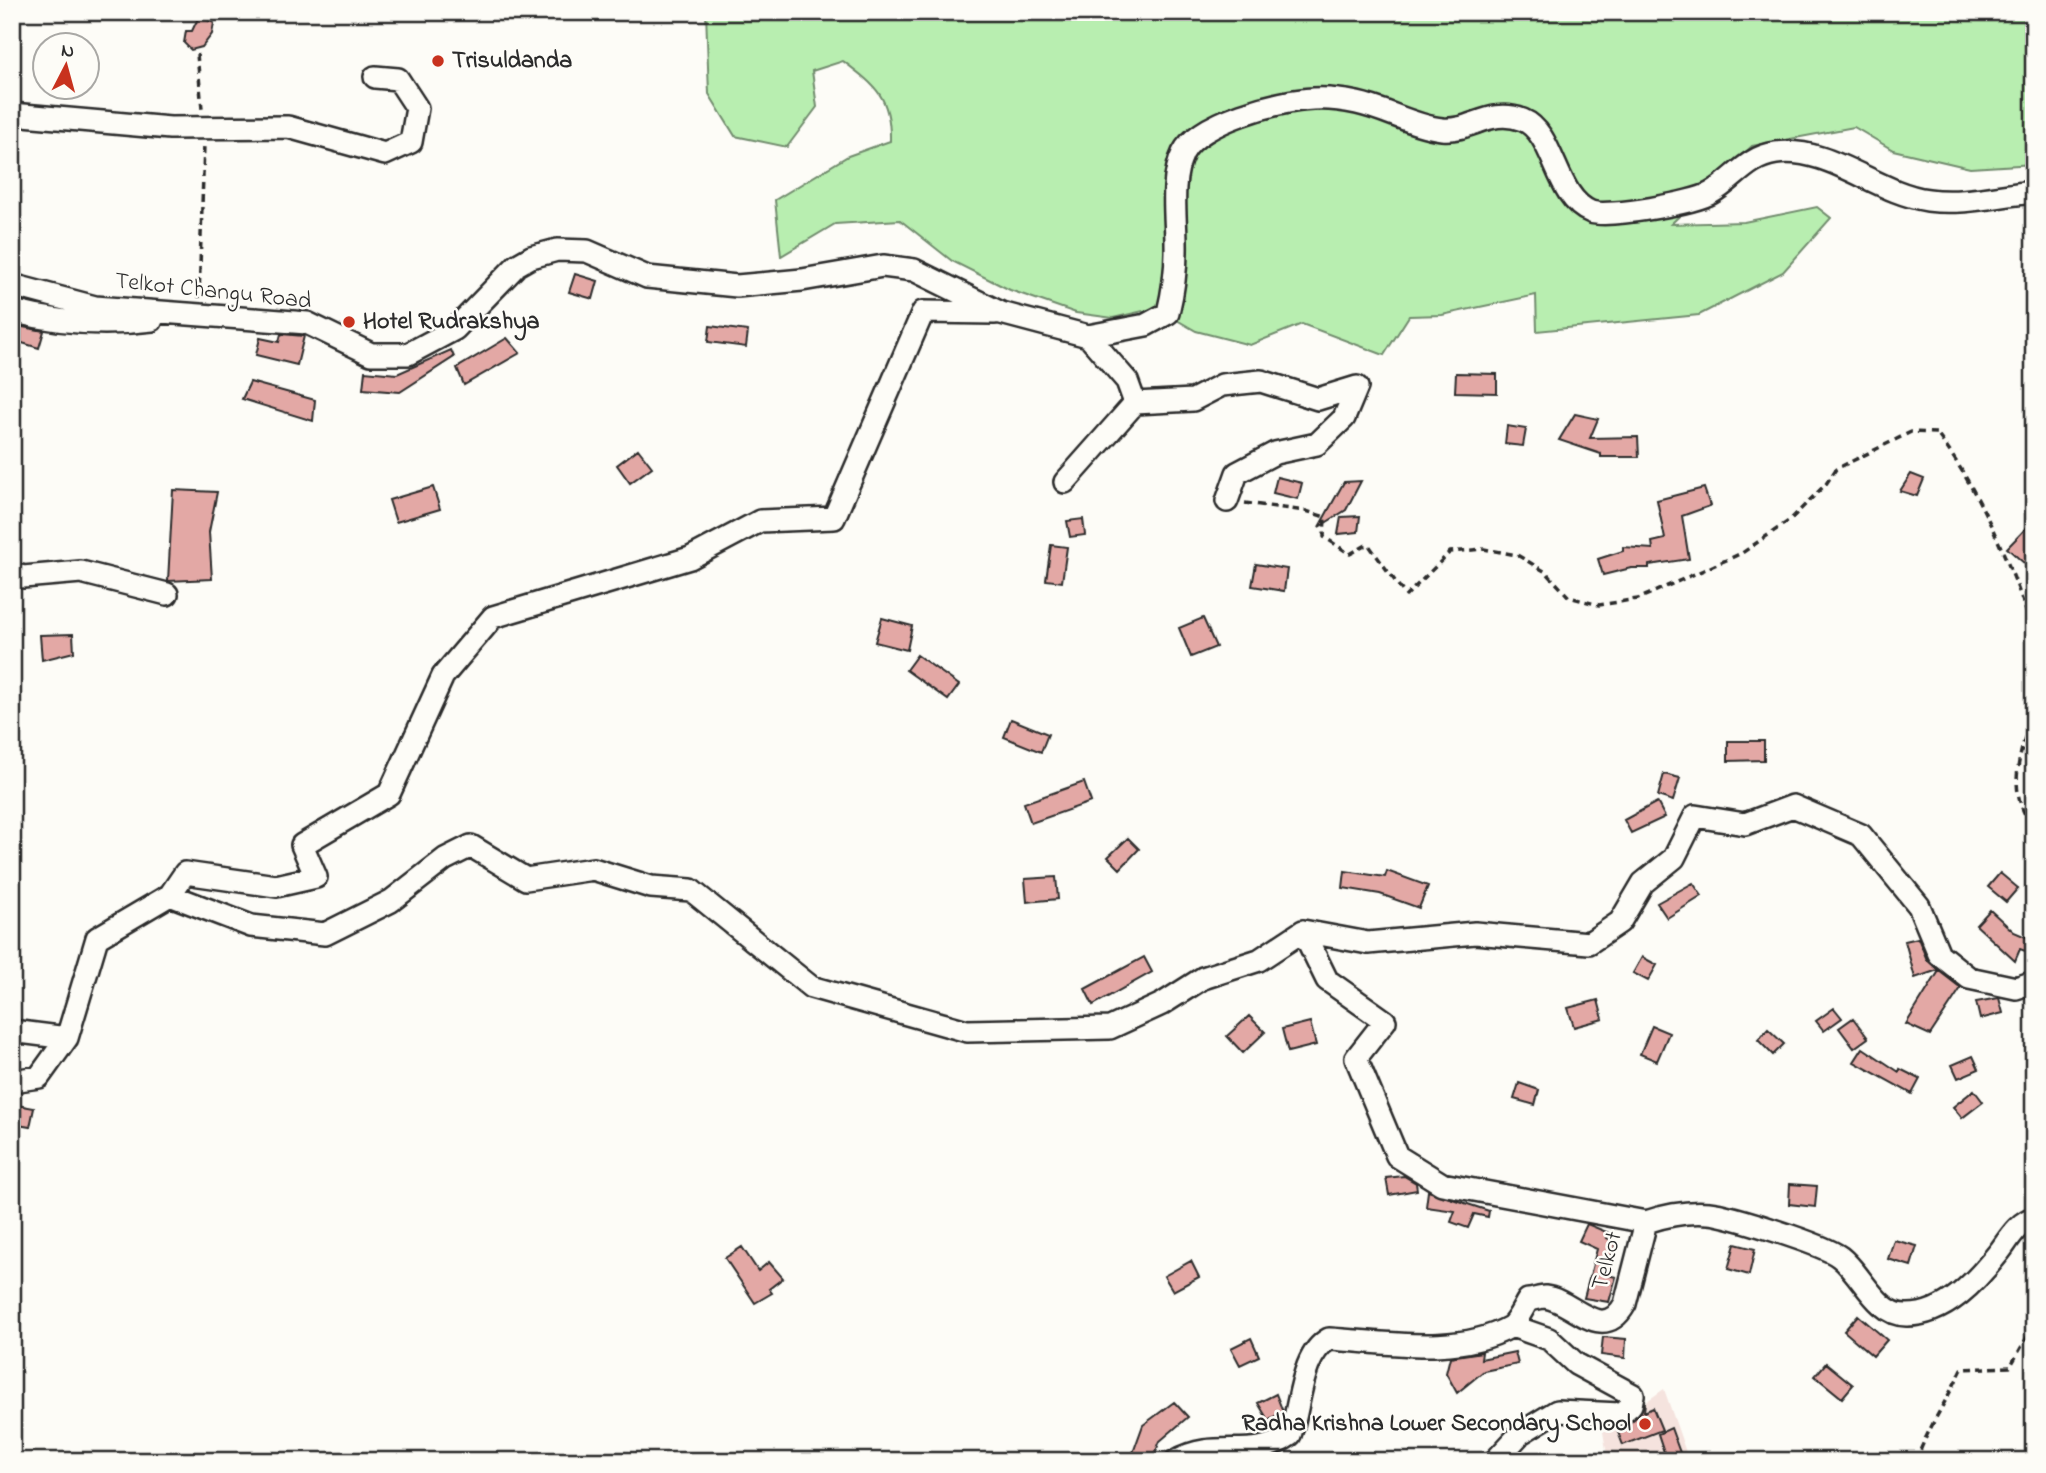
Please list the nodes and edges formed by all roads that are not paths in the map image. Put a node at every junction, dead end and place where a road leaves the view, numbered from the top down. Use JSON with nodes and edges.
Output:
{"nodes":[{"id":1,"x":375,"y":77,"type":"dead end"},
{"id":2,"x":12,"y":114,"type":"edge"},
{"id":3,"x":2034,"y":192,"type":"edge"},
{"id":4,"x":12,"y":285,"type":"edge"},
{"id":5,"x":12,"y":311,"type":"edge"},
{"id":6,"x":1001,"y":313,"type":"junction"},
{"id":7,"x":198,"y":314,"type":"junction"},
{"id":8,"x":1088,"y":336,"type":"junction"},
{"id":9,"x":1135,"y":403,"type":"junction"},
{"id":10,"x":1065,"y":482,"type":"dead end"},
{"id":11,"x":1227,"y":501,"type":"road end"},
{"id":12,"x":12,"y":573,"type":"edge"},
{"id":13,"x":167,"y":594,"type":"dead end"},
{"id":14,"x":170,"y":895,"type":"junction"},
{"id":15,"x":1303,"y":930,"type":"junction"},
{"id":16,"x":2034,"y":982,"type":"edge"},
{"id":17,"x":12,"y":1031,"type":"edge"},
{"id":18,"x":67,"y":1038,"type":"junction"},
{"id":19,"x":12,"y":1082,"type":"edge"},
{"id":20,"x":2034,"y":1218,"type":"edge"},
{"id":21,"x":1646,"y":1222,"type":"junction"},
{"id":22,"x":1512,"y":1326,"type":"junction"},
{"id":23,"x":1176,"y":1461,"type":"edge"},
{"id":24,"x":1495,"y":1461,"type":"edge"}],
"edges":[{"from":1,"to":2,"type":"street"},
{"from":3,"to":8,"type":"street","name":"Telkot Changu Road"},
{"from":4,"to":7,"type":"street","name":"Telkot Changu Road"},
{"from":5,"to":7,"type":"street"},
{"from":6,"to":7,"type":"street","name":"Telkot Changu Road"},
{"from":6,"to":8,"type":"street","name":"Telkot Changu Road"},
{"from":6,"to":14,"type":"street"},
{"from":8,"to":9,"type":"street"},
{"from":9,"to":10,"type":"street"},
{"from":9,"to":11,"type":"street"},
{"from":12,"to":13,"type":"street"},
{"from":14,"to":15,"type":"street"},
{"from":14,"to":18,"type":"street"},
{"from":15,"to":16,"type":"street"},
{"from":15,"to":21,"type":"street"},
{"from":17,"to":18,"type":"street"},
{"from":18,"to":19,"type":"street"},
{"from":20,"to":21,"type":"street","name":"Telkot"},
{"from":21,"to":22,"type":"street","name":"Telkot"},
{"from":22,"to":23,"type":"street"},
{"from":22,"to":24,"type":"street"}]}
